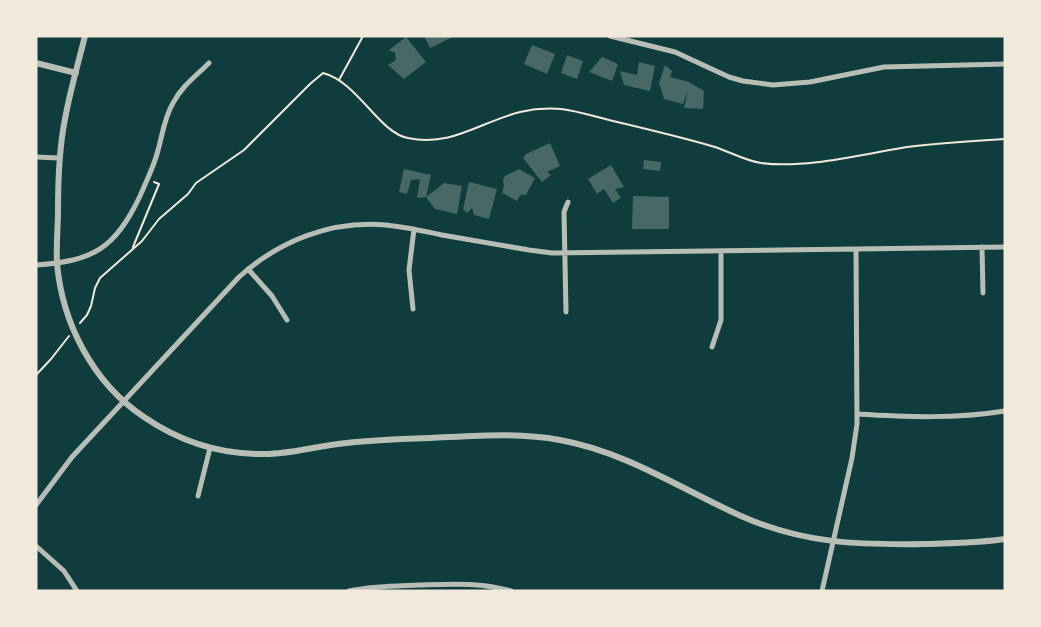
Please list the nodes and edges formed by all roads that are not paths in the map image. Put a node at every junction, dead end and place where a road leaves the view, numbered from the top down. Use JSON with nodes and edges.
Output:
{"nodes":[{"id":1,"x":85,"y":36,"type":"edge"},
{"id":2,"x":610,"y":36,"type":"edge"},
{"id":3,"x":36,"y":63,"type":"edge"},
{"id":4,"x":209,"y":64,"type":"dead end"},
{"id":5,"x":1005,"y":64,"type":"edge"},
{"id":6,"x":76,"y":74,"type":"junction"},
{"id":7,"x":36,"y":157,"type":"edge"},
{"id":8,"x":59,"y":158,"type":"junction"},
{"id":9,"x":568,"y":202,"type":"dead end"},
{"id":10,"x":414,"y":229,"type":"junction"},
{"id":11,"x":1005,"y":246,"type":"edge"},
{"id":12,"x":982,"y":247,"type":"junction"},
{"id":13,"x":856,"y":248,"type":"junction"},
{"id":14,"x":721,"y":250,"type":"junction"},
{"id":15,"x":565,"y":253,"type":"junction"},
{"id":16,"x":57,"y":264,"type":"junction"},
{"id":17,"x":36,"y":265,"type":"edge"},
{"id":18,"x":248,"y":269,"type":"junction"},
{"id":19,"x":983,"y":293,"type":"dead end"},
{"id":20,"x":413,"y":309,"type":"dead end"},
{"id":21,"x":566,"y":312,"type":"dead end"},
{"id":22,"x":287,"y":320,"type":"dead end"},
{"id":23,"x":712,"y":347,"type":"dead end"},
{"id":24,"x":124,"y":401,"type":"junction"},
{"id":25,"x":1005,"y":411,"type":"edge"},
{"id":26,"x":857,"y":414,"type":"junction"},
{"id":27,"x":210,"y":448,"type":"junction"},
{"id":28,"x":198,"y":496,"type":"dead end"},
{"id":29,"x":36,"y":505,"type":"edge"},
{"id":30,"x":1005,"y":539,"type":"edge"},
{"id":31,"x":833,"y":542,"type":"junction"},
{"id":32,"x":36,"y":546,"type":"edge"},
{"id":33,"x":77,"y":591,"type":"edge"},
{"id":34,"x":349,"y":591,"type":"edge"},
{"id":35,"x":511,"y":591,"type":"edge"},
{"id":36,"x":822,"y":591,"type":"edge"}],
"edges":[{"from":1,"to":6,"type":"street"},
{"from":2,"to":5,"type":"street"},
{"from":3,"to":6,"type":"street"},
{"from":4,"to":16,"type":"street"},
{"from":6,"to":8,"type":"street"},
{"from":7,"to":8,"type":"street"},
{"from":8,"to":16,"type":"street"},
{"from":9,"to":15,"type":"street"},
{"from":10,"to":15,"type":"street"},
{"from":10,"to":18,"type":"street"},
{"from":10,"to":20,"type":"street"},
{"from":11,"to":12,"type":"street"},
{"from":12,"to":13,"type":"street"},
{"from":12,"to":19,"type":"street"},
{"from":13,"to":14,"type":"street"},
{"from":13,"to":26,"type":"street"},
{"from":14,"to":15,"type":"street"},
{"from":14,"to":23,"type":"street"},
{"from":15,"to":21,"type":"street"},
{"from":16,"to":17,"type":"street"},
{"from":16,"to":24,"type":"street"},
{"from":18,"to":22,"type":"street"},
{"from":18,"to":24,"type":"street"},
{"from":24,"to":27,"type":"street"},
{"from":24,"to":29,"type":"street"},
{"from":25,"to":26,"type":"street"},
{"from":26,"to":31,"type":"street"},
{"from":27,"to":28,"type":"street"},
{"from":27,"to":31,"type":"street"},
{"from":30,"to":31,"type":"street"},
{"from":31,"to":36,"type":"street"},
{"from":32,"to":33,"type":"street"},
{"from":34,"to":35,"type":"street"}]}
